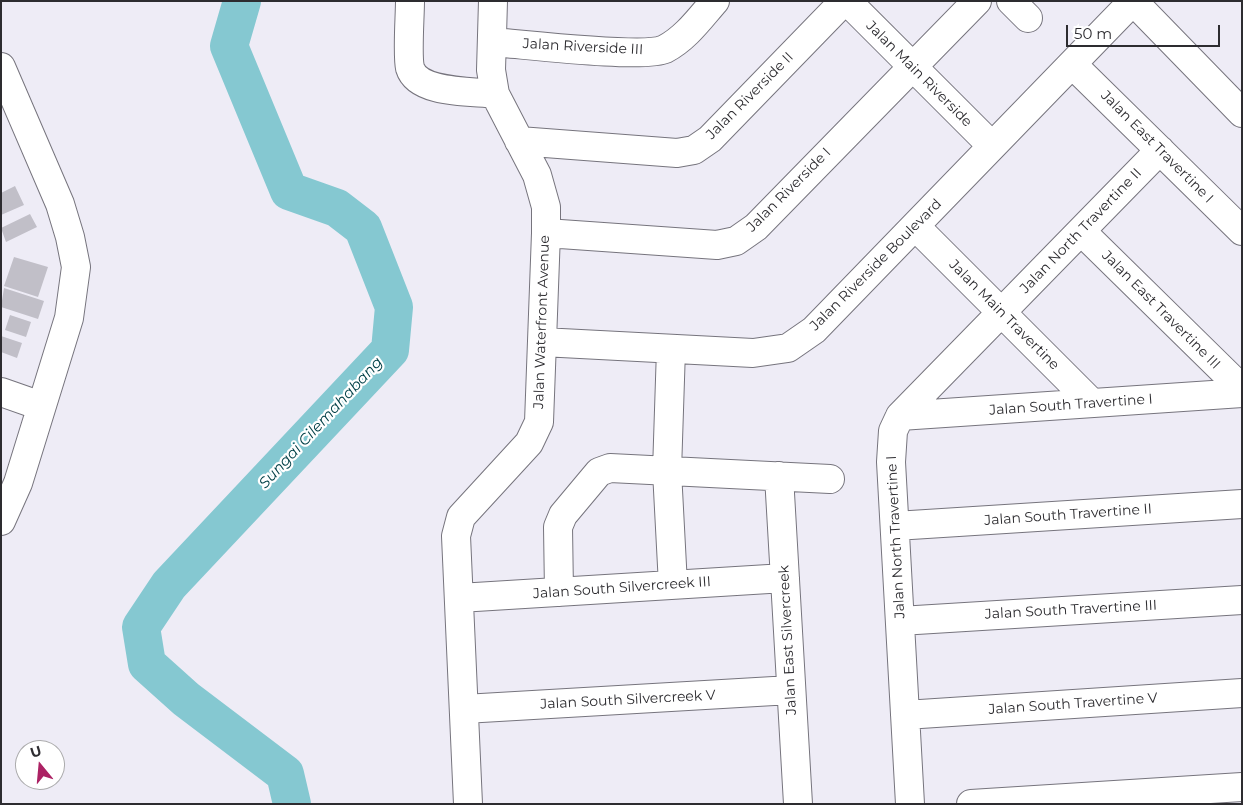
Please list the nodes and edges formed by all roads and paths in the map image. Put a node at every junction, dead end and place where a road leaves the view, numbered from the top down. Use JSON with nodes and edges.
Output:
{"nodes":[{"id":1,"x":410,"y":1,"type":"edge"},
{"id":2,"x":493,"y":1,"type":"edge"},
{"id":3,"x":715,"y":1,"type":"edge"},
{"id":4,"x":845,"y":1,"type":"edge"},
{"id":5,"x":977,"y":1,"type":"edge"},
{"id":6,"x":1133,"y":1,"type":"edge"},
{"id":7,"x":492,"y":42,"type":"junction"},
{"id":8,"x":1072,"y":64,"type":"junction"},
{"id":9,"x":912,"y":66,"type":"junction"},
{"id":10,"x":1,"y":67,"type":"edge"},
{"id":11,"x":495,"y":94,"type":"junction"},
{"id":12,"x":1242,"y":114,"type":"edge"},
{"id":13,"x":519,"y":141,"type":"junction"},
{"id":14,"x":992,"y":146,"type":"junction"},
{"id":15,"x":1160,"y":150,"type":"junction"},
{"id":16,"x":915,"y":226,"type":"junction"},
{"id":17,"x":1081,"y":231,"type":"junction"},
{"id":18,"x":1242,"y":231,"type":"edge"},
{"id":19,"x":546,"y":232,"type":"junction"},
{"id":20,"x":1002,"y":312,"type":"junction"},
{"id":21,"x":542,"y":342,"type":"junction"},
{"id":22,"x":671,"y":349,"type":"junction"},
{"id":23,"x":1242,"y":390,"type":"edge"},
{"id":24,"x":1,"y":392,"type":"edge"},
{"id":25,"x":1242,"y":393,"type":"edge"},
{"id":26,"x":1092,"y":403,"type":"junction"},
{"id":27,"x":42,"y":406,"type":"junction"},
{"id":28,"x":900,"y":416,"type":"junction"},
{"id":29,"x":666,"y":471,"type":"junction"},
{"id":30,"x":779,"y":476,"type":"junction"},
{"id":31,"x":830,"y":479,"type":"dead end"},
{"id":32,"x":1242,"y":504,"type":"edge"},
{"id":33,"x":1,"y":521,"type":"edge"},
{"id":34,"x":895,"y":526,"type":"junction"},
{"id":35,"x":785,"y":578,"type":"junction"},
{"id":36,"x":673,"y":584,"type":"junction"},
{"id":37,"x":559,"y":592,"type":"junction"},
{"id":38,"x":458,"y":598,"type":"junction"},
{"id":39,"x":1242,"y":600,"type":"edge"},
{"id":40,"x":900,"y":621,"type":"junction"},
{"id":41,"x":791,"y":690,"type":"junction"},
{"id":42,"x":1242,"y":693,"type":"edge"},
{"id":43,"x":464,"y":710,"type":"junction"},
{"id":44,"x":905,"y":715,"type":"junction"},
{"id":45,"x":1242,"y":787,"type":"edge"},
{"id":46,"x":791,"y":803,"type":"edge"},
{"id":47,"x":468,"y":804,"type":"edge"},
{"id":48,"x":910,"y":804,"type":"edge"},
{"id":49,"x":972,"y":804,"type":"edge"}],
"edges":[{"from":1,"to":11,"type":"street"},
{"from":2,"to":7,"type":"street","name":"Jalan Waterfront Avenue"},
{"from":3,"to":7,"type":"street","name":"Jalan Riverside III"},
{"from":4,"to":9,"type":"street","name":"Jalan Main Riverside"},
{"from":4,"to":13,"type":"street","name":"Jalan Riverside II"},
{"from":5,"to":9,"type":"street","name":"Jalan Riverside I"},
{"from":6,"to":8,"type":"street","name":"Jalan Riverside Boulevard"},
{"from":6,"to":12,"type":"street"},
{"from":7,"to":11,"type":"street","name":"Jalan Waterfront Avenue"},
{"from":8,"to":14,"type":"street","name":"Jalan Riverside Boulevard"},
{"from":8,"to":15,"type":"street","name":"Jalan East Travertine I"},
{"from":9,"to":14,"type":"street","name":"Jalan Main Riverside"},
{"from":9,"to":19,"type":"street","name":"Jalan Riverside I"},
{"from":10,"to":27,"type":"street"},
{"from":11,"to":13,"type":"street","name":"Jalan Waterfront Avenue"},
{"from":13,"to":19,"type":"street","name":"Jalan Waterfront Avenue"},
{"from":14,"to":16,"type":"street","name":"Jalan Riverside Boulevard"},
{"from":15,"to":17,"type":"street","name":"Jalan North Travertine II"},
{"from":15,"to":18,"type":"street","name":"Jalan East Travertine I"},
{"from":16,"to":20,"type":"street","name":"Jalan Main Travertine"},
{"from":16,"to":22,"type":"street","name":"Jalan Riverside Boulevard"},
{"from":17,"to":20,"type":"street","name":"Jalan North Travertine II"},
{"from":17,"to":23,"type":"street","name":"Jalan East Travertine III"},
{"from":19,"to":21,"type":"street","name":"Jalan Waterfront Avenue"},
{"from":20,"to":26,"type":"street","name":"Jalan Main Travertine"},
{"from":20,"to":28,"type":"street","name":"Jalan North Travertine I"},
{"from":21,"to":22,"type":"street","name":"Jalan Riverside Boulevard"},
{"from":21,"to":38,"type":"street","name":"Jalan Waterfront Avenue"},
{"from":22,"to":29,"type":"street"},
{"from":24,"to":27,"type":"street"},
{"from":25,"to":26,"type":"street","name":"Jalan South Travertine I"},
{"from":26,"to":28,"type":"street","name":"Jalan South Travertine I"},
{"from":27,"to":33,"type":"street"},
{"from":28,"to":34,"type":"street","name":"Jalan North Travertine I"},
{"from":29,"to":30,"type":"street"},
{"from":29,"to":36,"type":"street"},
{"from":29,"to":37,"type":"street"},
{"from":30,"to":31,"type":"street"},
{"from":30,"to":35,"type":"street","name":"Jalan East Silvercreek"},
{"from":32,"to":34,"type":"street","name":"Jalan South Travertine II"},
{"from":34,"to":40,"type":"street","name":"Jalan North Travertine I"},
{"from":35,"to":36,"type":"street","name":"Jalan South Silvercreek III"},
{"from":35,"to":41,"type":"street","name":"Jalan East Silvercreek"},
{"from":36,"to":37,"type":"street","name":"Jalan South Silvercreek III"},
{"from":37,"to":38,"type":"street","name":"Jalan South Silvercreek III"},
{"from":38,"to":43,"type":"street","name":"Jalan Waterfront Avenue"},
{"from":39,"to":40,"type":"street","name":"Jalan South Travertine III"},
{"from":40,"to":44,"type":"street","name":"Jalan North Travertine I"},
{"from":41,"to":43,"type":"street","name":"Jalan South Silvercreek V"},
{"from":41,"to":46,"type":"street","name":"Jalan East Silvercreek"},
{"from":42,"to":44,"type":"street","name":"Jalan South Travertine V"},
{"from":43,"to":47,"type":"street","name":"Jalan Waterfront Avenue"},
{"from":44,"to":48,"type":"street","name":"Jalan North Travertine I"},
{"from":45,"to":49,"type":"street"}]}
